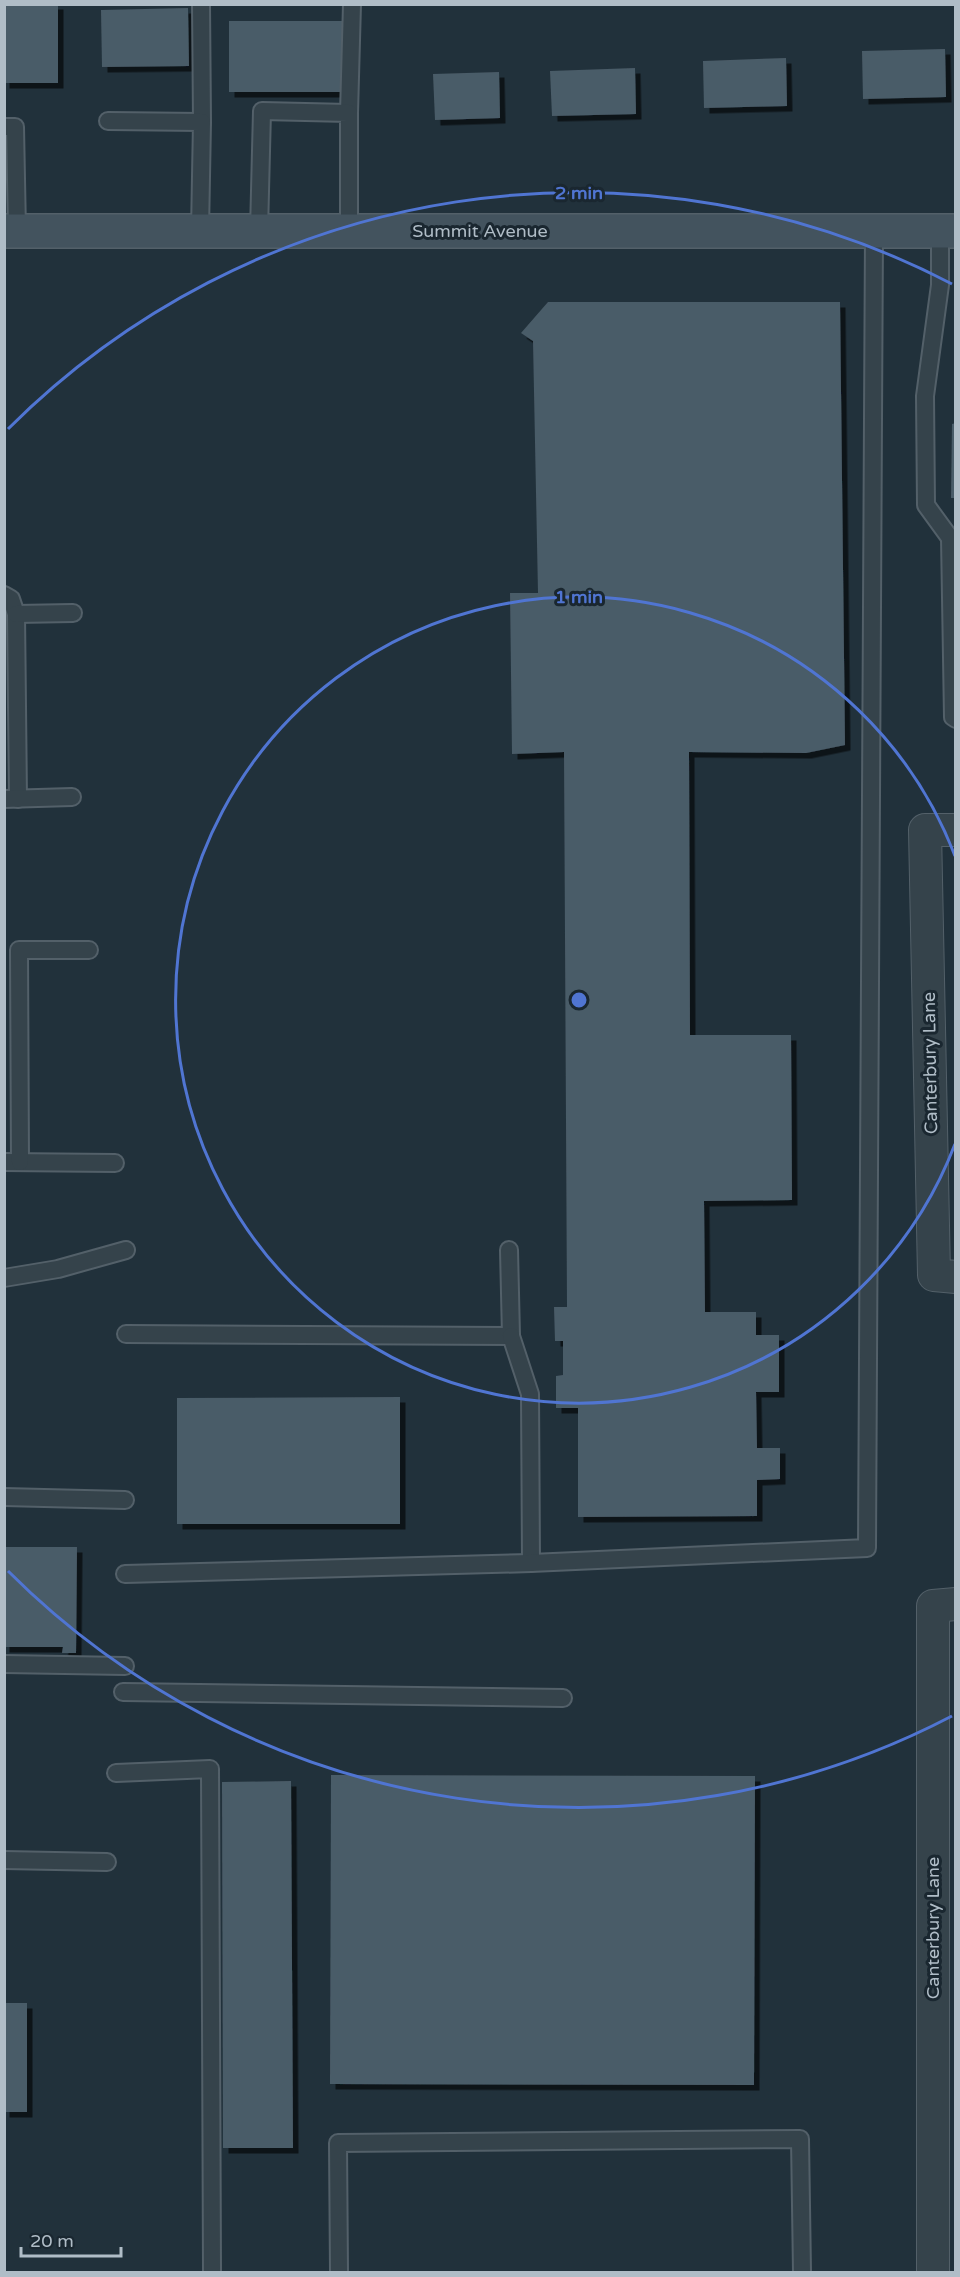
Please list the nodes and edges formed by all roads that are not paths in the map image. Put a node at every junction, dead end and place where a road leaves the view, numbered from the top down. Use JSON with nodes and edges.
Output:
{"nodes":[{"id":1,"x":201,"y":4,"type":"edge"},
{"id":2,"x":352,"y":4,"type":"edge"},
{"id":3,"x":349,"y":113,"type":"junction"},
{"id":4,"x":108,"y":121,"type":"dead end"},
{"id":5,"x":202,"y":122,"type":"junction"},
{"id":6,"x":4,"y":127,"type":"edge"},
{"id":7,"x":11,"y":231,"type":"edge"},
{"id":8,"x":200,"y":231,"type":"junction"},
{"id":9,"x":259,"y":231,"type":"junction"},
{"id":10,"x":349,"y":231,"type":"junction"},
{"id":11,"x":948,"y":231,"type":"edge"},
{"id":12,"x":874,"y":232,"type":"junction"},
{"id":13,"x":4,"y":595,"type":"edge"},
{"id":14,"x":73,"y":613,"type":"dead end"},
{"id":15,"x":16,"y":614,"type":"junction"},
{"id":16,"x":956,"y":719,"type":"edge"},
{"id":17,"x":72,"y":797,"type":"dead end"},
{"id":18,"x":11,"y":799,"type":"edge"},
{"id":19,"x":940,"y":830,"type":"edge"},
{"id":20,"x":12,"y":950,"type":"edge"},
{"id":21,"x":89,"y":950,"type":"dead end"},
{"id":22,"x":12,"y":1162,"type":"edge"},
{"id":23,"x":115,"y":1163,"type":"dead end"},
{"id":24,"x":126,"y":1250,"type":"dead end"},
{"id":25,"x":509,"y":1250,"type":"dead end"},
{"id":26,"x":956,"y":1277,"type":"edge"},
{"id":27,"x":4,"y":1278,"type":"edge"},
{"id":28,"x":126,"y":1334,"type":"dead end"},
{"id":29,"x":511,"y":1336,"type":"junction"},
{"id":30,"x":4,"y":1497,"type":"edge"},
{"id":31,"x":125,"y":1500,"type":"dead end"},
{"id":32,"x":531,"y":1563,"type":"junction"},
{"id":33,"x":124,"y":1574,"type":"dead end"},
{"id":34,"x":956,"y":1604,"type":"edge"},
{"id":35,"x":4,"y":1664,"type":"edge"},
{"id":36,"x":125,"y":1666,"type":"dead end"},
{"id":37,"x":123,"y":1692,"type":"dead end"},
{"id":38,"x":563,"y":1698,"type":"dead end"},
{"id":39,"x":116,"y":1773,"type":"dead end"},
{"id":40,"x":4,"y":1860,"type":"edge"},
{"id":41,"x":107,"y":1862,"type":"dead end"},
{"id":42,"x":212,"y":2272,"type":"edge"},
{"id":43,"x":339,"y":2272,"type":"edge"},
{"id":44,"x":802,"y":2272,"type":"edge"},
{"id":45,"x":933,"y":2272,"type":"edge"}],
"edges":[{"from":1,"to":5,"type":"lane"},
{"from":2,"to":3,"type":"lane"},
{"from":3,"to":9,"type":"lane"},
{"from":3,"to":10,"type":"lane"},
{"from":4,"to":5,"type":"lane"},
{"from":5,"to":8,"type":"lane"},
{"from":6,"to":7,"type":"lane"},
{"from":7,"to":8,"type":"main road","name":"Summit Avenue"},
{"from":8,"to":9,"type":"main road","name":"Summit Avenue"},
{"from":9,"to":10,"type":"main road","name":"Summit Avenue"},
{"from":10,"to":12,"type":"main road","name":"Summit Avenue"},
{"from":11,"to":12,"type":"main road","name":"Summit Avenue"},
{"from":11,"to":16,"type":"lane"},
{"from":12,"to":32,"type":"lane"},
{"from":13,"to":15,"type":"lane"},
{"from":14,"to":15,"type":"lane"},
{"from":15,"to":18,"type":"lane"},
{"from":17,"to":18,"type":"lane"},
{"from":19,"to":26,"type":"street","name":"Canterbury Lane"},
{"from":20,"to":21,"type":"lane"},
{"from":20,"to":22,"type":"lane"},
{"from":22,"to":23,"type":"lane"},
{"from":24,"to":27,"type":"lane"},
{"from":25,"to":29,"type":"lane"},
{"from":28,"to":29,"type":"lane"},
{"from":29,"to":32,"type":"lane"},
{"from":30,"to":31,"type":"lane"},
{"from":32,"to":33,"type":"lane"},
{"from":34,"to":45,"type":"street","name":"Canterbury Lane"},
{"from":35,"to":36,"type":"lane"},
{"from":37,"to":38,"type":"lane"},
{"from":39,"to":42,"type":"lane"},
{"from":40,"to":41,"type":"lane"},
{"from":43,"to":44,"type":"lane"}]}
